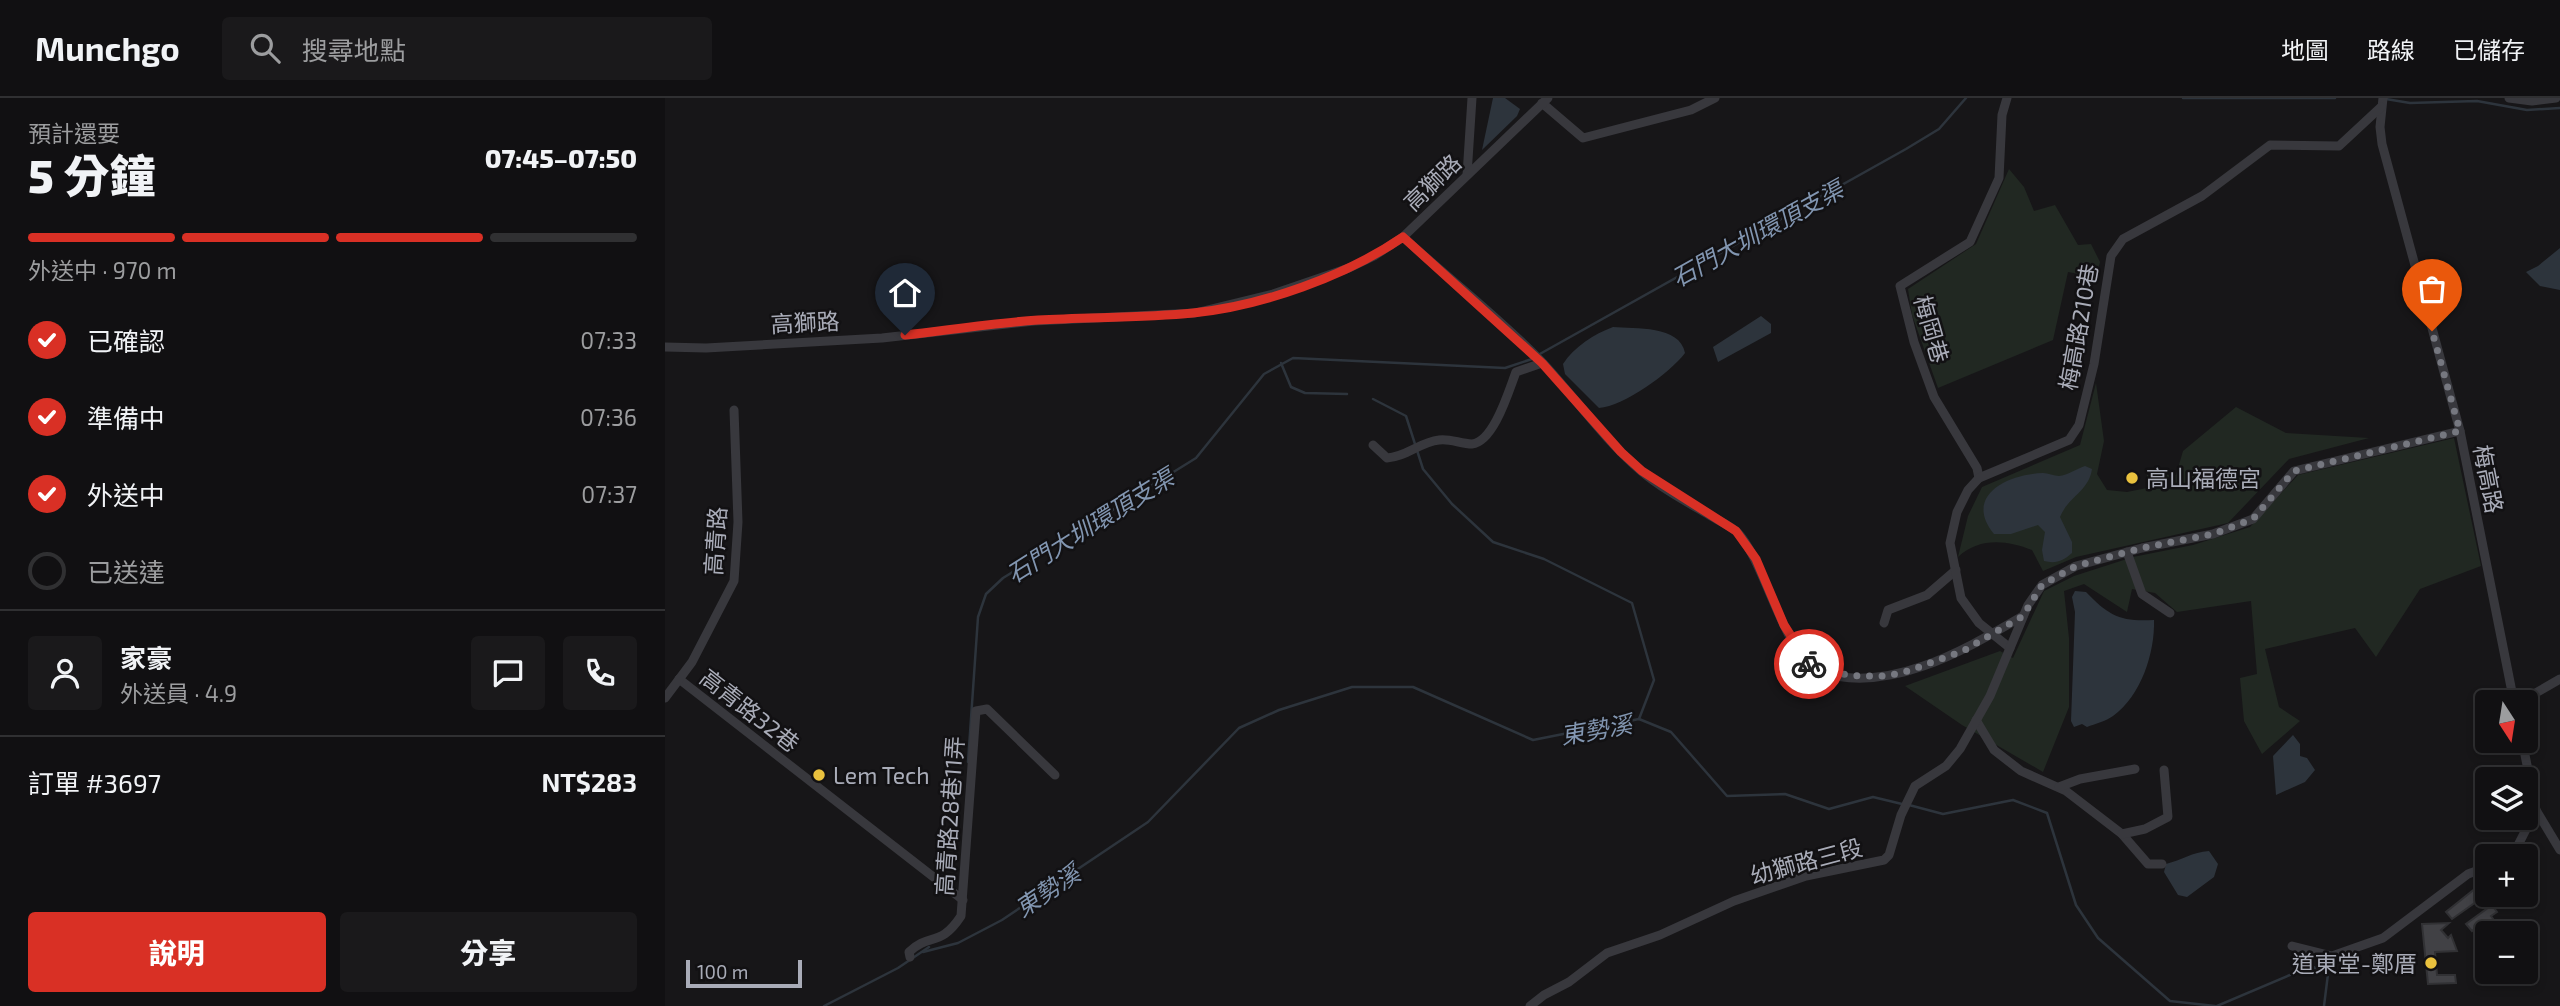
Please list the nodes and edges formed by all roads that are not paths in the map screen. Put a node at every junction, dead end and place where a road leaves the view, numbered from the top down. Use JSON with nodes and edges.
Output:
{"nodes":[{"id":1,"x":1472,"y":98,"type":"edge"},
{"id":2,"x":1715,"y":98,"type":"edge"},
{"id":3,"x":2007,"y":98,"type":"edge"},
{"id":4,"x":2509,"y":98,"type":"edge"},
{"id":5,"x":2556,"y":98,"type":"edge"},
{"id":6,"x":1545,"y":101,"type":"edge"},
{"id":7,"x":2382,"y":102,"type":"edge"},
{"id":8,"x":1467,"y":175,"type":"junction"},
{"id":9,"x":1403,"y":237,"type":"junction"},
{"id":10,"x":665,"y":347,"type":"edge"},
{"id":11,"x":1542,"y":363,"type":"junction"},
{"id":12,"x":734,"y":411,"type":"dead end"},
{"id":13,"x":2460,"y":431,"type":"junction"},
{"id":14,"x":1373,"y":444,"type":"dead end"},
{"id":15,"x":1979,"y":478,"type":"junction"},
{"id":16,"x":2127,"y":552,"type":"junction"},
{"id":17,"x":1956,"y":570,"type":"junction"},
{"id":18,"x":2170,"y":613,"type":"dead end"},
{"id":19,"x":2023,"y":616,"type":"junction"},
{"id":20,"x":1884,"y":623,"type":"dead end"},
{"id":21,"x":1993,"y":633,"type":"junction"},
{"id":22,"x":2010,"y":648,"type":"junction"},
{"id":23,"x":679,"y":679,"type":"junction"},
{"id":24,"x":2560,"y":679,"type":"edge"},
{"id":25,"x":2512,"y":690,"type":"edge"},
{"id":26,"x":2538,"y":692,"type":"edge"},
{"id":27,"x":665,"y":698,"type":"edge"},
{"id":28,"x":1976,"y":720,"type":"junction"},
{"id":29,"x":2135,"y":769,"type":"dead end"},
{"id":30,"x":2164,"y":770,"type":"dead end"},
{"id":31,"x":1055,"y":775,"type":"dead end"},
{"id":32,"x":2059,"y":787,"type":"junction"},
{"id":33,"x":2538,"y":813,"type":"edge"},
{"id":34,"x":2122,"y":834,"type":"junction"},
{"id":35,"x":2560,"y":850,"type":"edge"},
{"id":36,"x":2162,"y":864,"type":"dead end"},
{"id":37,"x":2475,"y":871,"type":"edge"},
{"id":38,"x":963,"y":900,"type":"junction"},
{"id":39,"x":2293,"y":946,"type":"dead end"},
{"id":40,"x":910,"y":957,"type":"dead end"},
{"id":41,"x":1530,"y":1006,"type":"edge"}],
"edges":[{"from":1,"to":8,"type":"street"},
{"from":2,"to":6,"type":"street"},
{"from":3,"to":15,"type":"street","name":"梅岡巷"},
{"from":4,"to":5,"type":"street"},
{"from":6,"to":8,"type":"street","name":"高獅路"},
{"from":7,"to":13,"type":"street","name":"梅高路"},
{"from":7,"to":15,"type":"street","name":"梅高路210巷"},
{"from":8,"to":9,"type":"street","name":"高獅路"},
{"from":9,"to":10,"type":"street","name":"高獅路"},
{"from":9,"to":11,"type":"street"},
{"from":11,"to":14,"type":"street"},
{"from":11,"to":21,"type":"street"},
{"from":12,"to":23,"type":"street","name":"高青路"},
{"from":13,"to":16,"type":"street","name":"幼獅路三段"},
{"from":13,"to":25,"type":"street","name":"梅高路"},
{"from":15,"to":17,"type":"street"},
{"from":16,"to":18,"type":"street"},
{"from":16,"to":19,"type":"street","name":"幼獅路三段"},
{"from":17,"to":20,"type":"street"},
{"from":17,"to":21,"type":"street"},
{"from":19,"to":21,"type":"street"},
{"from":19,"to":22,"type":"street","name":"幼獅路三段"},
{"from":21,"to":22,"type":"street"},
{"from":22,"to":28,"type":"street","name":"幼獅路三段"},
{"from":23,"to":27,"type":"street","name":"高青路"},
{"from":23,"to":38,"type":"street","name":"高青路32巷"},
{"from":24,"to":26,"type":"street"},
{"from":28,"to":32,"type":"street"},
{"from":28,"to":41,"type":"street","name":"幼獅路三段"},
{"from":29,"to":32,"type":"street"},
{"from":30,"to":34,"type":"street"},
{"from":31,"to":38,"type":"street","name":"高青路28巷11弄"},
{"from":32,"to":34,"type":"street"},
{"from":33,"to":35,"type":"street"},
{"from":34,"to":36,"type":"street"},
{"from":37,"to":39,"type":"street"},
{"from":38,"to":40,"type":"street","name":"高青路28巷11弄"}]}
